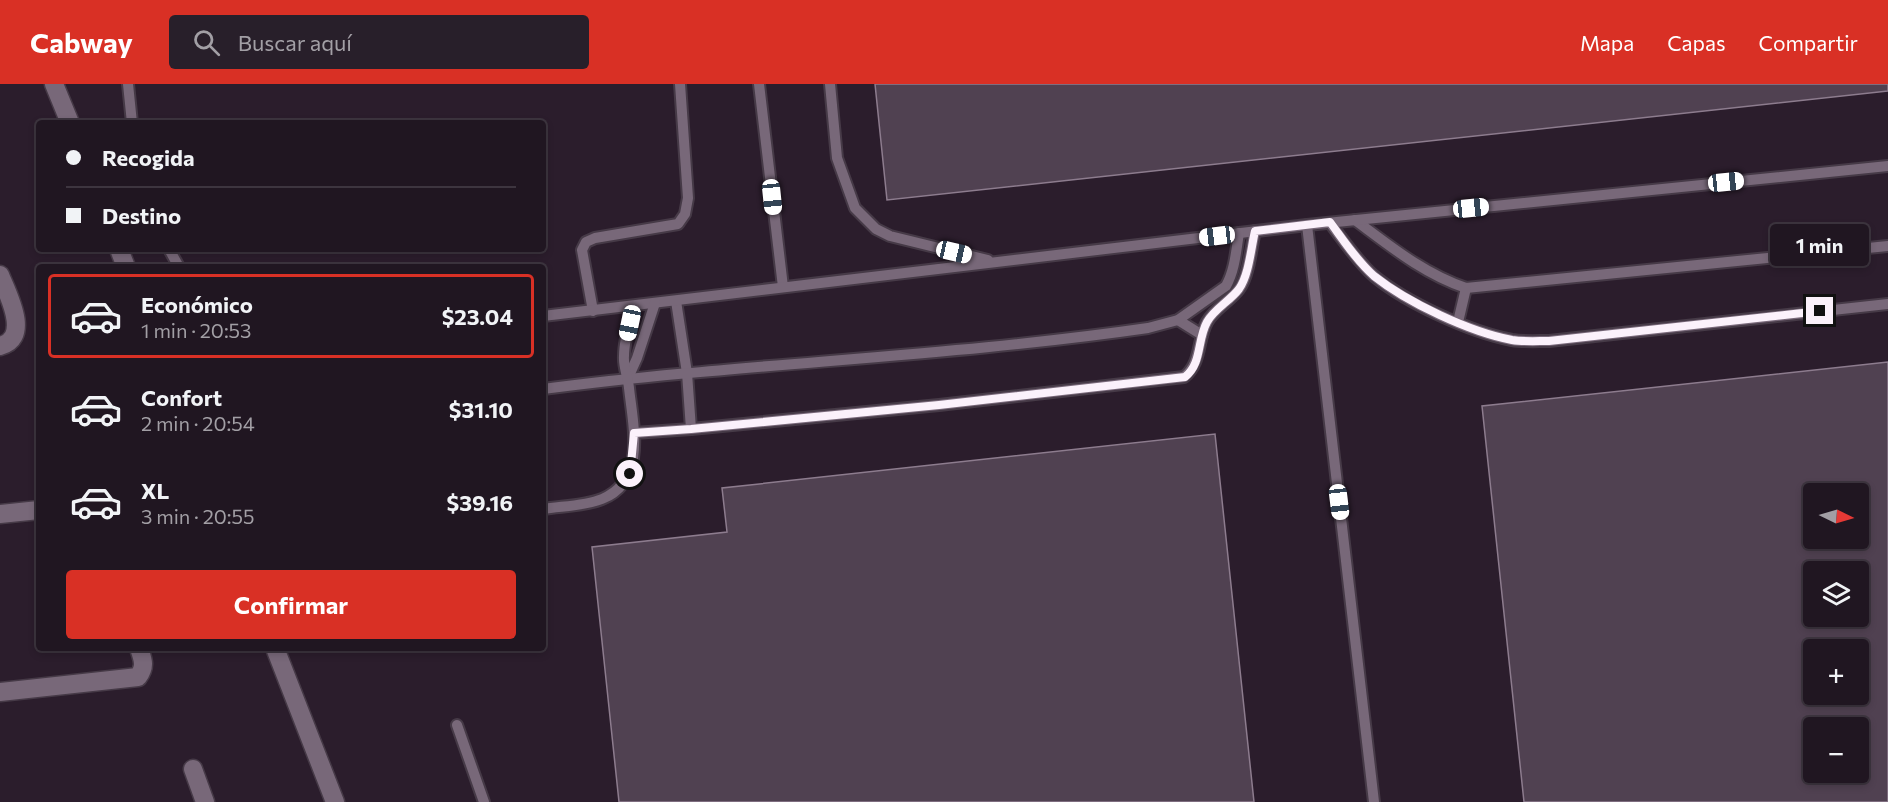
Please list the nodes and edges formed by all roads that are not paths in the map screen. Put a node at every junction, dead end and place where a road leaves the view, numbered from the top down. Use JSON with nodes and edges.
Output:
{"nodes":[{"id":1,"x":54,"y":84,"type":"edge"},
{"id":2,"x":128,"y":84,"type":"edge"},
{"id":3,"x":680,"y":84,"type":"edge"},
{"id":4,"x":759,"y":84,"type":"edge"},
{"id":5,"x":830,"y":84,"type":"edge"},
{"id":6,"x":69,"y":120,"type":"edge"},
{"id":7,"x":132,"y":120,"type":"edge"},
{"id":8,"x":1888,"y":166,"type":"edge"},
{"id":9,"x":1355,"y":220,"type":"junction"},
{"id":10,"x":1330,"y":222,"type":"junction"},
{"id":11,"x":1307,"y":225,"type":"junction"},
{"id":12,"x":1255,"y":231,"type":"junction"},
{"id":13,"x":1239,"y":233,"type":"junction"},
{"id":14,"x":1888,"y":246,"type":"edge"},
{"id":15,"x":997,"y":262,"type":"junction"},
{"id":16,"x":0,"y":275,"type":"edge"},
{"id":17,"x":783,"y":287,"type":"junction"},
{"id":18,"x":1466,"y":288,"type":"junction"},
{"id":19,"x":676,"y":301,"type":"junction"},
{"id":20,"x":655,"y":303,"type":"junction"},
{"id":21,"x":1888,"y":304,"type":"edge"},
{"id":22,"x":634,"y":306,"type":"junction"},
{"id":23,"x":593,"y":311,"type":"junction"},
{"id":24,"x":546,"y":316,"type":"edge"},
{"id":25,"x":1178,"y":320,"type":"junction"},
{"id":26,"x":1458,"y":322,"type":"junction"},
{"id":27,"x":1202,"y":335,"type":"junction"},
{"id":28,"x":0,"y":346,"type":"edge"},
{"id":29,"x":687,"y":374,"type":"junction"},
{"id":30,"x":628,"y":378,"type":"junction"},
{"id":31,"x":546,"y":388,"type":"edge"},
{"id":32,"x":691,"y":429,"type":"junction"},
{"id":33,"x":634,"y":433,"type":"junction"},
{"id":34,"x":546,"y":509,"type":"edge"},
{"id":35,"x":36,"y":510,"type":"edge"},
{"id":36,"x":0,"y":514,"type":"edge"},
{"id":37,"x":140,"y":651,"type":"edge"},
{"id":38,"x":276,"y":651,"type":"edge"},
{"id":39,"x":0,"y":692,"type":"edge"},
{"id":40,"x":457,"y":726,"type":"dead end"},
{"id":41,"x":192,"y":769,"type":"dead end"},
{"id":42,"x":205,"y":802,"type":"edge"},
{"id":43,"x":335,"y":802,"type":"edge"},
{"id":44,"x":484,"y":802,"type":"edge"},
{"id":45,"x":1374,"y":802,"type":"edge"}],
"edges":[{"from":1,"to":6,"type":"street"},
{"from":2,"to":7,"type":"lane"},
{"from":3,"to":23,"type":"lane"},
{"from":4,"to":17,"type":"lane"},
{"from":5,"to":15,"type":"lane"},
{"from":8,"to":9,"type":"lane"},
{"from":9,"to":10,"type":"lane"},
{"from":9,"to":18,"type":"lane"},
{"from":10,"to":11,"type":"lane"},
{"from":10,"to":26,"type":"lane"},
{"from":11,"to":12,"type":"lane"},
{"from":11,"to":45,"type":"lane"},
{"from":12,"to":13,"type":"lane"},
{"from":12,"to":27,"type":"lane"},
{"from":13,"to":15,"type":"lane"},
{"from":13,"to":25,"type":"lane"},
{"from":14,"to":18,"type":"lane"},
{"from":15,"to":17,"type":"lane"},
{"from":16,"to":28,"type":"street"},
{"from":17,"to":19,"type":"lane"},
{"from":18,"to":26,"type":"lane"},
{"from":19,"to":20,"type":"lane"},
{"from":19,"to":29,"type":"lane"},
{"from":20,"to":22,"type":"lane"},
{"from":20,"to":30,"type":"lane"},
{"from":21,"to":26,"type":"lane"},
{"from":22,"to":23,"type":"lane"},
{"from":22,"to":30,"type":"lane"},
{"from":23,"to":24,"type":"lane"},
{"from":25,"to":27,"type":"lane"},
{"from":25,"to":29,"type":"lane"},
{"from":27,"to":32,"type":"lane"},
{"from":29,"to":30,"type":"lane"},
{"from":29,"to":32,"type":"lane"},
{"from":30,"to":31,"type":"lane"},
{"from":30,"to":33,"type":"lane"},
{"from":32,"to":33,"type":"lane"},
{"from":33,"to":34,"type":"lane"},
{"from":35,"to":36,"type":"street"},
{"from":37,"to":39,"type":"street"},
{"from":38,"to":43,"type":"street"},
{"from":40,"to":44,"type":"lane"},
{"from":41,"to":42,"type":"street"}]}
